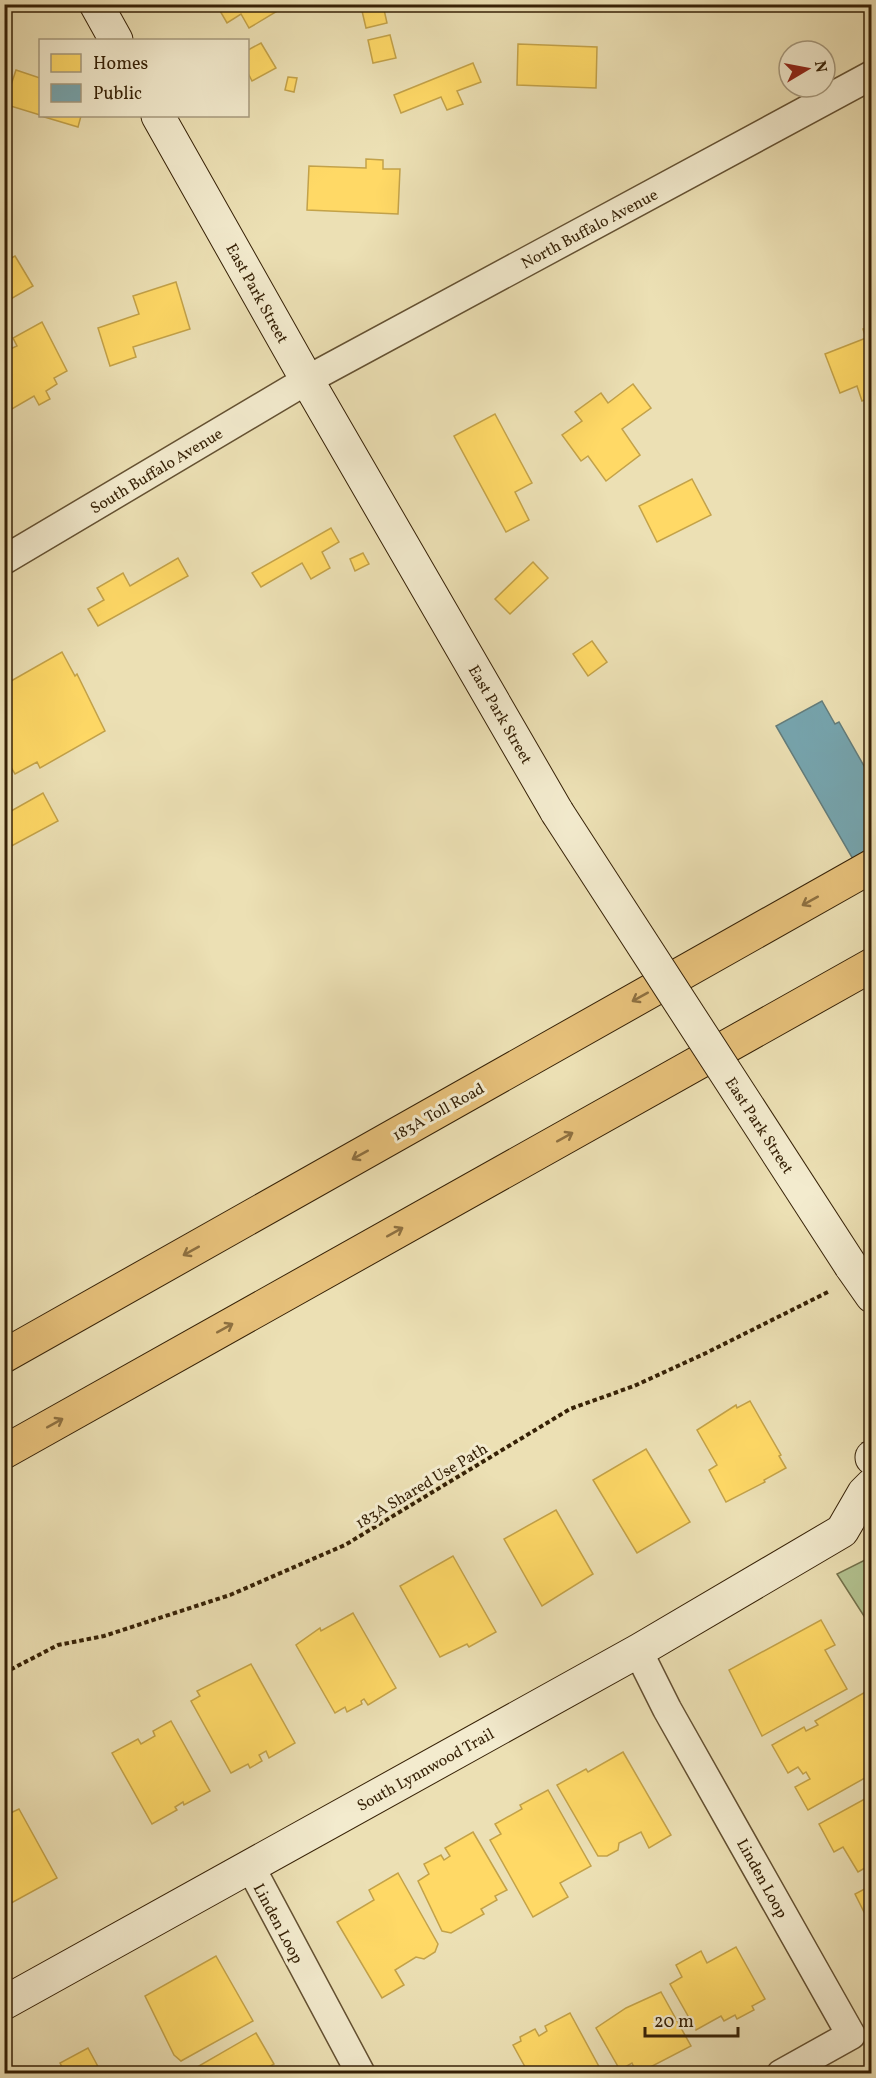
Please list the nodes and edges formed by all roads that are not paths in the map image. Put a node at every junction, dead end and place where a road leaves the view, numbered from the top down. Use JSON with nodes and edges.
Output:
{"nodes":[{"id":1,"x":96,"y":4,"type":"edge"},
{"id":2,"x":115,"y":39,"type":"edge"},
{"id":3,"x":872,"y":75,"type":"edge"},
{"id":4,"x":159,"y":117,"type":"edge"},
{"id":5,"x":307,"y":380,"type":"junction"},
{"id":6,"x":4,"y":560,"type":"edge"},
{"id":7,"x":872,"y":866,"type":"edge"},
{"id":8,"x":872,"y":965,"type":"edge"},
{"id":9,"x":872,"y":1296,"type":"edge"},
{"id":10,"x":4,"y":1356,"type":"edge"},
{"id":11,"x":4,"y":1452,"type":"edge"},
{"id":12,"x":872,"y":1485,"type":"edge"},
{"id":13,"x":857,"y":1533,"type":"edge"},
{"id":14,"x":638,"y":1651,"type":"junction"},
{"id":15,"x":250,"y":1866,"type":"junction"},
{"id":16,"x":4,"y":2003,"type":"edge"},
{"id":17,"x":361,"y":2073,"type":"edge"},
{"id":18,"x":781,"y":2073,"type":"edge"}],
"edges":[{"from":1,"to":2,"type":"street"},
{"from":3,"to":5,"type":"street","name":"North Buffalo Avenue"},
{"from":4,"to":5,"type":"street","name":"East Park Street"},
{"from":5,"to":6,"type":"street","name":"South Buffalo Avenue"},
{"from":5,"to":9,"type":"street","name":"East Park Street","bridge":true},
{"from":7,"to":10,"type":"highway","name":"183A Toll Road","one_way":true},
{"from":11,"to":8,"type":"highway","one_way":true},
{"from":12,"to":13,"type":"street","name":"South Lynnwood Trail"},
{"from":13,"to":14,"type":"street","name":"South Lynnwood Trail"},
{"from":14,"to":15,"type":"street","name":"South Lynnwood Trail"},
{"from":14,"to":18,"type":"street","name":"Linden Loop"},
{"from":15,"to":16,"type":"street","name":"South Lynnwood Trail"},
{"from":15,"to":17,"type":"street","name":"Linden Loop"}]}
